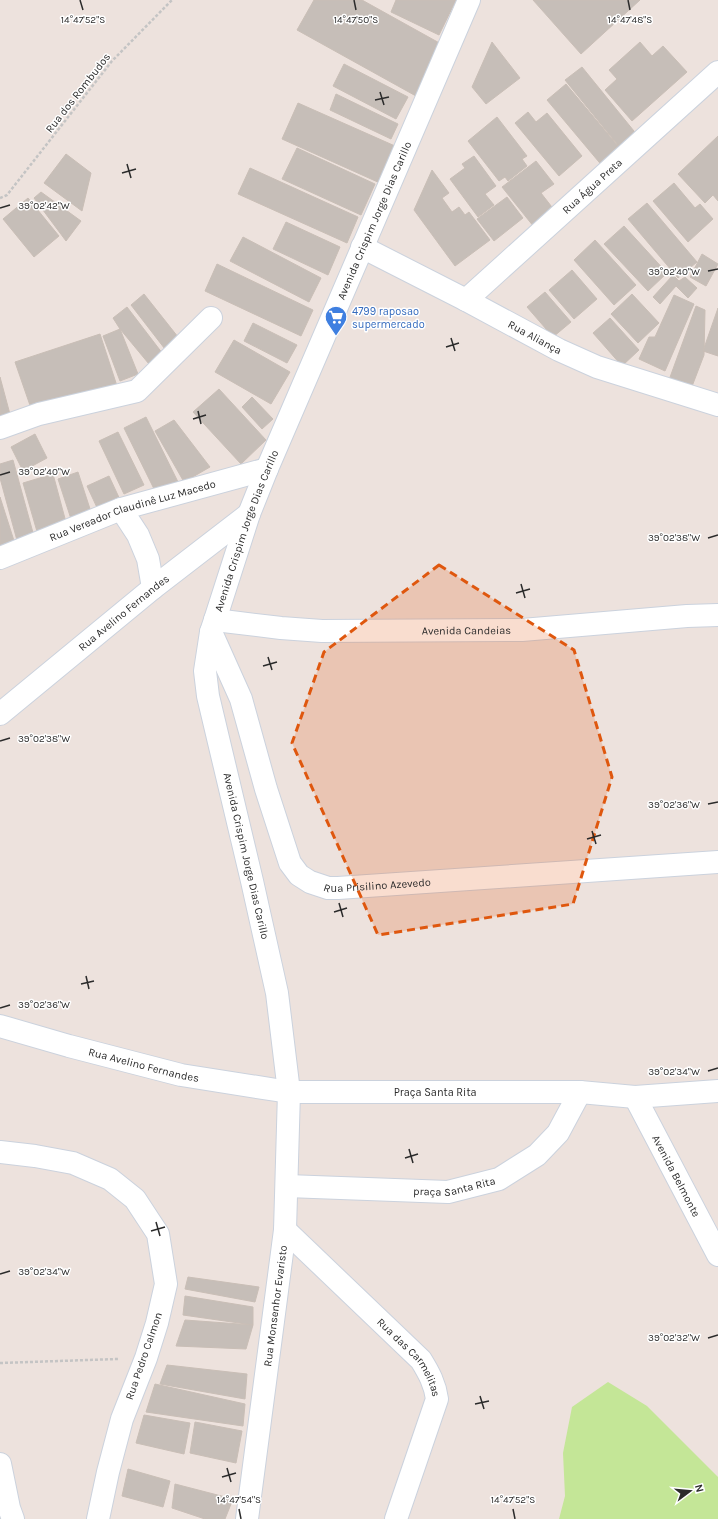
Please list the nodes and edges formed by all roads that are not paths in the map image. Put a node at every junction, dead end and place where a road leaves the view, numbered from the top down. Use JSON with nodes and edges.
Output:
{"nodes":[{"id":1,"x":469,"y":0,"type":"edge"},
{"id":2,"x":718,"y":72,"type":"edge"},
{"id":3,"x":362,"y":247,"type":"junction"},
{"id":4,"x":466,"y":300,"type":"junction"},
{"id":5,"x":211,"y":318,"type":"dead end"},
{"id":6,"x":718,"y":405,"type":"edge"},
{"id":7,"x":0,"y":428,"type":"edge"},
{"id":8,"x":266,"y":469,"type":"junction"},
{"id":9,"x":121,"y":509,"type":"junction"},
{"id":10,"x":249,"y":514,"type":"junction"},
{"id":11,"x":0,"y":558,"type":"edge"},
{"id":12,"x":153,"y":588,"type":"junction"},
{"id":13,"x":718,"y":615,"type":"edge"},
{"id":14,"x":213,"y":626,"type":"junction"},
{"id":15,"x":0,"y":714,"type":"edge"},
{"id":16,"x":718,"y":862,"type":"edge"},
{"id":17,"x":0,"y":1026,"type":"edge"},
{"id":18,"x":718,"y":1091,"type":"edge"},
{"id":19,"x":289,"y":1092,"type":"junction"},
{"id":20,"x":580,"y":1092,"type":"junction"},
{"id":21,"x":635,"y":1097,"type":"junction"},
{"id":22,"x":0,"y":1152,"type":"edge"},
{"id":23,"x":287,"y":1186,"type":"junction"},
{"id":24,"x":285,"y":1230,"type":"junction"},
{"id":25,"x":718,"y":1255,"type":"edge"},
{"id":26,"x":0,"y":1464,"type":"edge"},
{"id":27,"x":13,"y":1519,"type":"edge"},
{"id":28,"x":98,"y":1519,"type":"edge"},
{"id":29,"x":247,"y":1519,"type":"edge"},
{"id":30,"x":396,"y":1519,"type":"edge"}],
"edges":[{"from":1,"to":3,"type":"street","name":"Avenida Crispim Jorge Dias Carillo"},
{"from":2,"to":4,"type":"street","name":"Rua Água Preta"},
{"from":3,"to":4,"type":"street","name":"Rua Aliança"},
{"from":3,"to":8,"type":"street","name":"Avenida Crispim Jorge Dias Carillo"},
{"from":4,"to":6,"type":"street","name":"Rua Aliança"},
{"from":5,"to":7,"type":"street"},
{"from":8,"to":9,"type":"street","name":"Rua Vereador Claudinê Luz Macedo"},
{"from":8,"to":10,"type":"street","name":"Avenida Crispim Jorge Dias Carillo"},
{"from":9,"to":11,"type":"street","name":"Rua Vereador Claudinê Luz Macedo"},
{"from":9,"to":12,"type":"street"},
{"from":10,"to":12,"type":"street","name":"Rua Avelino Fernandes"},
{"from":10,"to":14,"type":"street","name":"Avenida Crispim Jorge Dias Carillo"},
{"from":12,"to":15,"type":"street","name":"Rua Avelino Fernandes"},
{"from":13,"to":14,"type":"street","name":"Avenida Candeias"},
{"from":14,"to":16,"type":"street","name":"Rua Prisilino Azevedo"},
{"from":14,"to":19,"type":"street","name":"Avenida Crispim Jorge Dias Carillo"},
{"from":17,"to":19,"type":"street","name":"Rua Avelino Fernandes"},
{"from":18,"to":21,"type":"street","name":"Praça Santa Rita"},
{"from":19,"to":20,"type":"street","name":"Praça Santa Rita"},
{"from":19,"to":23,"type":"street","name":"Rua Monsenhor Evaristo"},
{"from":20,"to":21,"type":"street","name":"Praça Santa Rita"},
{"from":20,"to":23,"type":"street","name":"praça Santa Rita"},
{"from":21,"to":25,"type":"street","name":"Avenida Belmonte"},
{"from":22,"to":28,"type":"street","name":"Rua Pedro Calmon"},
{"from":23,"to":24,"type":"street","name":"Rua Monsenhor Evaristo"},
{"from":24,"to":29,"type":"street","name":"Rua Monsenhor Evaristo"},
{"from":24,"to":30,"type":"street","name":"Rua das Carmelitas"},
{"from":26,"to":27,"type":"street"}]}
